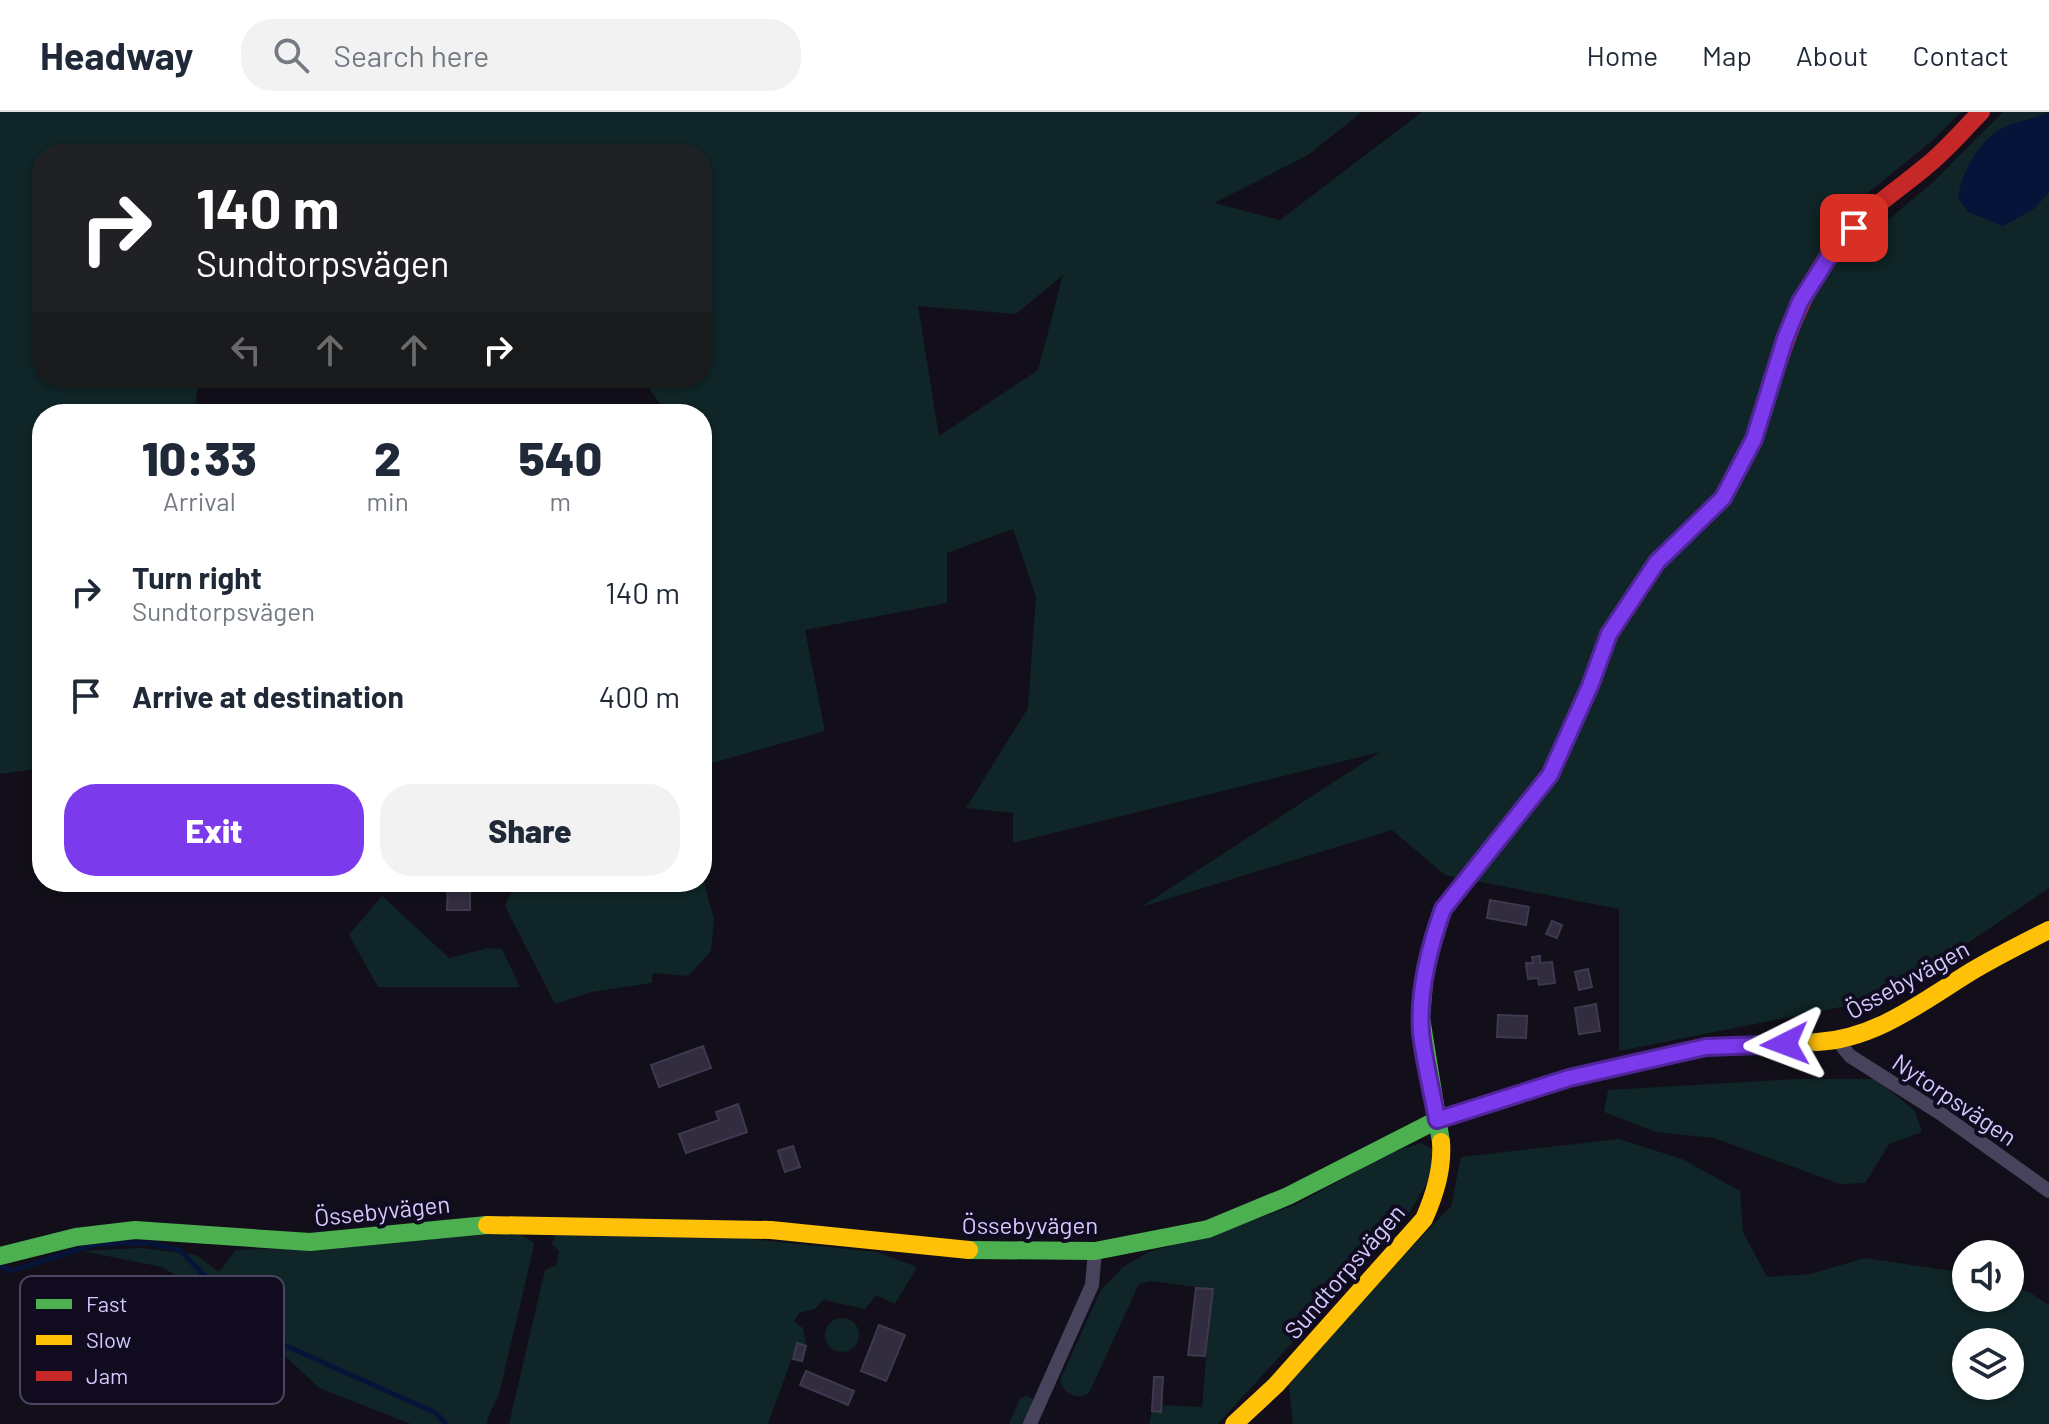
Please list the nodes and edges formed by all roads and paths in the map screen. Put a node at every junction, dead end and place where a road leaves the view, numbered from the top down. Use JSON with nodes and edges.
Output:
{"nodes":[{"id":1,"x":1981,"y":112,"type":"edge"},
{"id":2,"x":2049,"y":930,"type":"edge"},
{"id":3,"x":1838,"y":1041,"type":"junction"},
{"id":4,"x":1437,"y":1120,"type":"junction"},
{"id":5,"x":2049,"y":1191,"type":"edge"},
{"id":6,"x":1095,"y":1251,"type":"junction"},
{"id":7,"x":0,"y":1256,"type":"edge"},
{"id":8,"x":1030,"y":1424,"type":"edge"},
{"id":9,"x":1234,"y":1424,"type":"edge"}],
"edges":[{"from":1,"to":4,"type":"street","name":"Sundtorpsvägen"},
{"from":2,"to":3,"type":"street","name":"Össebyvägen"},
{"from":3,"to":4,"type":"street","name":"Össebyvägen"},
{"from":3,"to":5,"type":"street","name":"Nytorpsvägen"},
{"from":4,"to":6,"type":"street","name":"Össebyvägen"},
{"from":4,"to":9,"type":"street","name":"Sundtorpsvägen"},
{"from":6,"to":7,"type":"street","name":"Össebyvägen"},
{"from":6,"to":8,"type":"street"}]}
